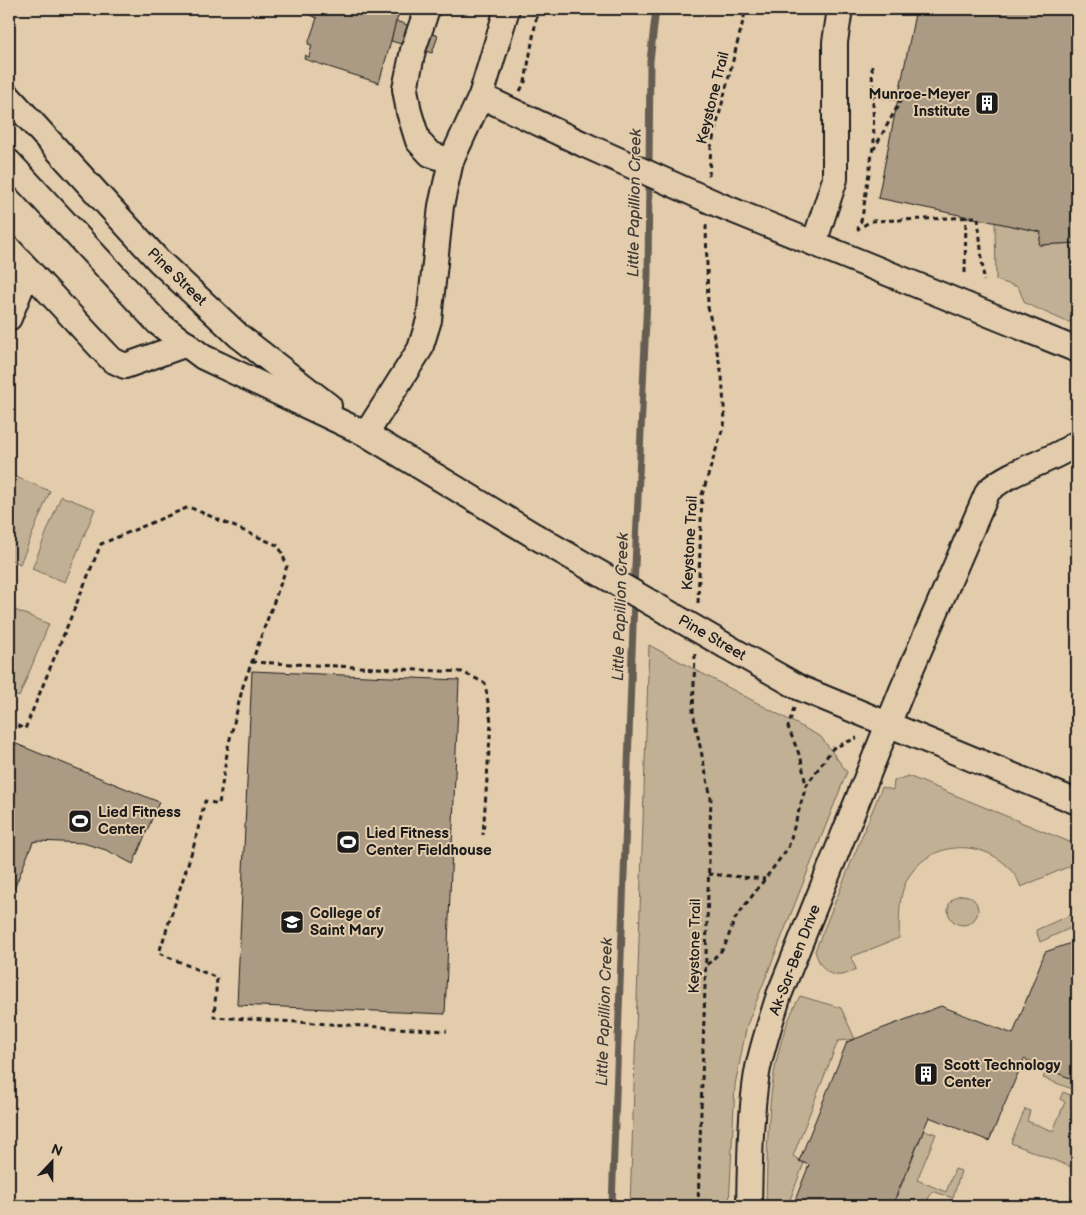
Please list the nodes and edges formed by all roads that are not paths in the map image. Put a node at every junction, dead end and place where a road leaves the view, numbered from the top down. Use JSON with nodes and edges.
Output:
{"nodes":[{"id":1,"x":427,"y":9,"type":"edge"},
{"id":2,"x":507,"y":9,"type":"edge"},
{"id":3,"x":840,"y":9,"type":"edge"},
{"id":4,"x":481,"y":96,"type":"junction"},
{"id":5,"x":9,"y":97,"type":"edge"},
{"id":6,"x":451,"y":161,"type":"junction"},
{"id":7,"x":9,"y":162,"type":"edge"},
{"id":8,"x":814,"y":243,"type":"junction"},
{"id":9,"x":9,"y":249,"type":"edge"},
{"id":10,"x":28,"y":270,"type":"junction"},
{"id":11,"x":9,"y":318,"type":"edge"},
{"id":12,"x":187,"y":344,"type":"junction"},
{"id":13,"x":1077,"y":350,"type":"edge"},
{"id":14,"x":366,"y":434,"type":"junction"},
{"id":15,"x":1077,"y":443,"type":"edge"},
{"id":16,"x":888,"y":726,"type":"junction"},
{"id":17,"x":1077,"y":802,"type":"edge"},
{"id":18,"x":749,"y":1206,"type":"edge"}],
"edges":[{"from":1,"to":6,"type":"street"},
{"from":2,"to":4,"type":"street"},
{"from":3,"to":8,"type":"street"},
{"from":4,"to":6,"type":"street"},
{"from":4,"to":8,"type":"street","bridge":true},
{"from":5,"to":14,"type":"street","name":"Pine Street"},
{"from":6,"to":14,"type":"street"},
{"from":7,"to":12,"type":"street","name":"Pine Street"},
{"from":8,"to":13,"type":"street"},
{"from":9,"to":10,"type":"street"},
{"from":10,"to":11,"type":"street"},
{"from":10,"to":12,"type":"street"},
{"from":12,"to":14,"type":"street","name":"Pine Street"},
{"from":14,"to":16,"type":"street","name":"Pine Street","bridge":true},
{"from":15,"to":16,"type":"street","name":"Ak-Sar-Ben Drive"},
{"from":16,"to":17,"type":"street","name":"Pine Street"},
{"from":16,"to":18,"type":"street","name":"Ak-Sar-Ben Drive"}]}
